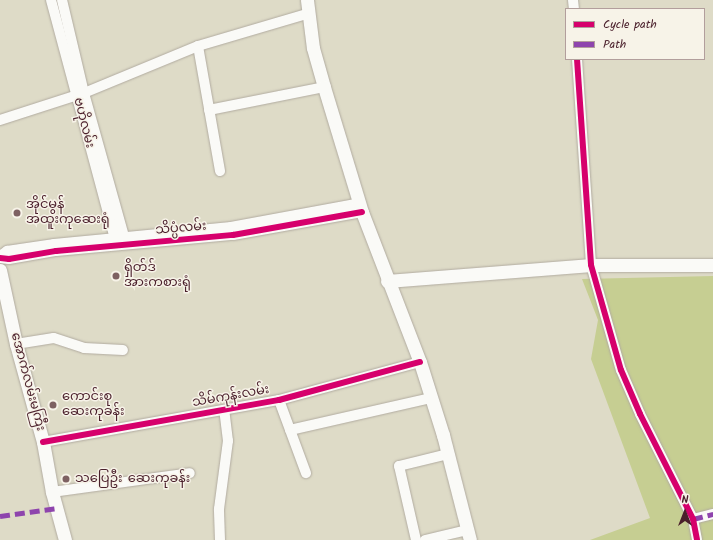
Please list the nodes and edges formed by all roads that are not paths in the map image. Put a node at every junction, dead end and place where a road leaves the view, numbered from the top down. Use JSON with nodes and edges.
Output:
{"nodes":[{"id":1,"x":51,"y":0,"type":"edge"},
{"id":2,"x":62,"y":0,"type":"edge"},
{"id":3,"x":307,"y":0,"type":"edge"},
{"id":4,"x":307,"y":14,"type":"junction"},
{"id":5,"x":198,"y":46,"type":"junction"},
{"id":6,"x":577,"y":60,"type":"edge"},
{"id":7,"x":324,"y":87,"type":"junction"},
{"id":8,"x":80,"y":95,"type":"junction"},
{"id":9,"x":209,"y":110,"type":"junction"},
{"id":10,"x":0,"y":120,"type":"edge"},
{"id":11,"x":220,"y":171,"type":"dead end"},
{"id":12,"x":361,"y":208,"type":"junction"},
{"id":13,"x":121,"y":241,"type":"junction"},
{"id":14,"x":0,"y":257,"type":"edge"},
{"id":15,"x":591,"y":265,"type":"junction"},
{"id":16,"x":713,"y":265,"type":"edge"},
{"id":17,"x":0,"y":270,"type":"edge"},
{"id":18,"x":387,"y":281,"type":"junction"},
{"id":19,"x":16,"y":344,"type":"junction"},
{"id":20,"x":123,"y":350,"type":"dead end"},
{"id":21,"x":420,"y":362,"type":"junction"},
{"id":22,"x":431,"y":398,"type":"junction"},
{"id":23,"x":279,"y":400,"type":"junction"},
{"id":24,"x":224,"y":410,"type":"junction"},
{"id":25,"x":290,"y":430,"type":"junction"},
{"id":26,"x":43,"y":442,"type":"junction"},
{"id":27,"x":448,"y":454,"type":"junction"},
{"id":28,"x":190,"y":473,"type":"dead end"},
{"id":29,"x":306,"y":473,"type":"dead end"},
{"id":30,"x":52,"y":492,"type":"junction"},
{"id":31,"x":713,"y":514,"type":"edge"},
{"id":32,"x":693,"y":519,"type":"junction"},
{"id":33,"x":469,"y":535,"type":"edge"},
{"id":34,"x":65,"y":540,"type":"edge"},
{"id":35,"x":220,"y":540,"type":"edge"},
{"id":36,"x":416,"y":540,"type":"edge"},
{"id":37,"x":425,"y":540,"type":"edge"},
{"id":38,"x":697,"y":540,"type":"edge"}],
"edges":[{"from":1,"to":8,"type":"street","name":"ဗဟိုလမ်း"},
{"from":2,"to":8,"type":"street","name":"ဗဟိုလမ်း"},
{"from":3,"to":4,"type":"main road"},
{"from":4,"to":5,"type":"street"},
{"from":4,"to":7,"type":"main road"},
{"from":5,"to":8,"type":"street"},
{"from":5,"to":9,"type":"street"},
{"from":6,"to":15,"type":"street"},
{"from":7,"to":9,"type":"street"},
{"from":7,"to":12,"type":"main road"},
{"from":8,"to":10,"type":"street"},
{"from":8,"to":13,"type":"street","name":"ဗဟိုလမ်း"},
{"from":9,"to":11,"type":"street"},
{"from":12,"to":13,"type":"street","name":"သိပ္ပံလမ်း"},
{"from":12,"to":18,"type":"main road"},
{"from":13,"to":14,"type":"street","name":"သိပ္ပံလမ်း"},
{"from":15,"to":16,"type":"main road"},
{"from":15,"to":18,"type":"main road"},
{"from":15,"to":32,"type":"street"},
{"from":17,"to":19,"type":"main road","name":"အောက်လမ်းမကြီး"},
{"from":18,"to":21,"type":"main road"},
{"from":19,"to":20,"type":"street"},
{"from":19,"to":26,"type":"main road","name":"အောက်လမ်းမကြီး"},
{"from":21,"to":22,"type":"main road"},
{"from":21,"to":23,"type":"street","name":"သိမ်ကုန်းလမ်း"},
{"from":22,"to":25,"type":"street"},
{"from":22,"to":27,"type":"main road"},
{"from":23,"to":24,"type":"street","name":"သိမ်ကုန်းလမ်း"},
{"from":23,"to":25,"type":"street"},
{"from":24,"to":26,"type":"street","name":"သိမ်ကုန်းလမ်း"},
{"from":24,"to":35,"type":"street"},
{"from":25,"to":29,"type":"street"},
{"from":26,"to":30,"type":"main road","name":"အောက်လမ်းမကြီး"},
{"from":27,"to":33,"type":"main road"},
{"from":27,"to":36,"type":"street"},
{"from":28,"to":30,"type":"street"},
{"from":30,"to":34,"type":"main road","name":"အောက်လမ်းမကြီး"},
{"from":31,"to":32,"type":"street"},
{"from":32,"to":38,"type":"street"},
{"from":33,"to":37,"type":"street"}]}
